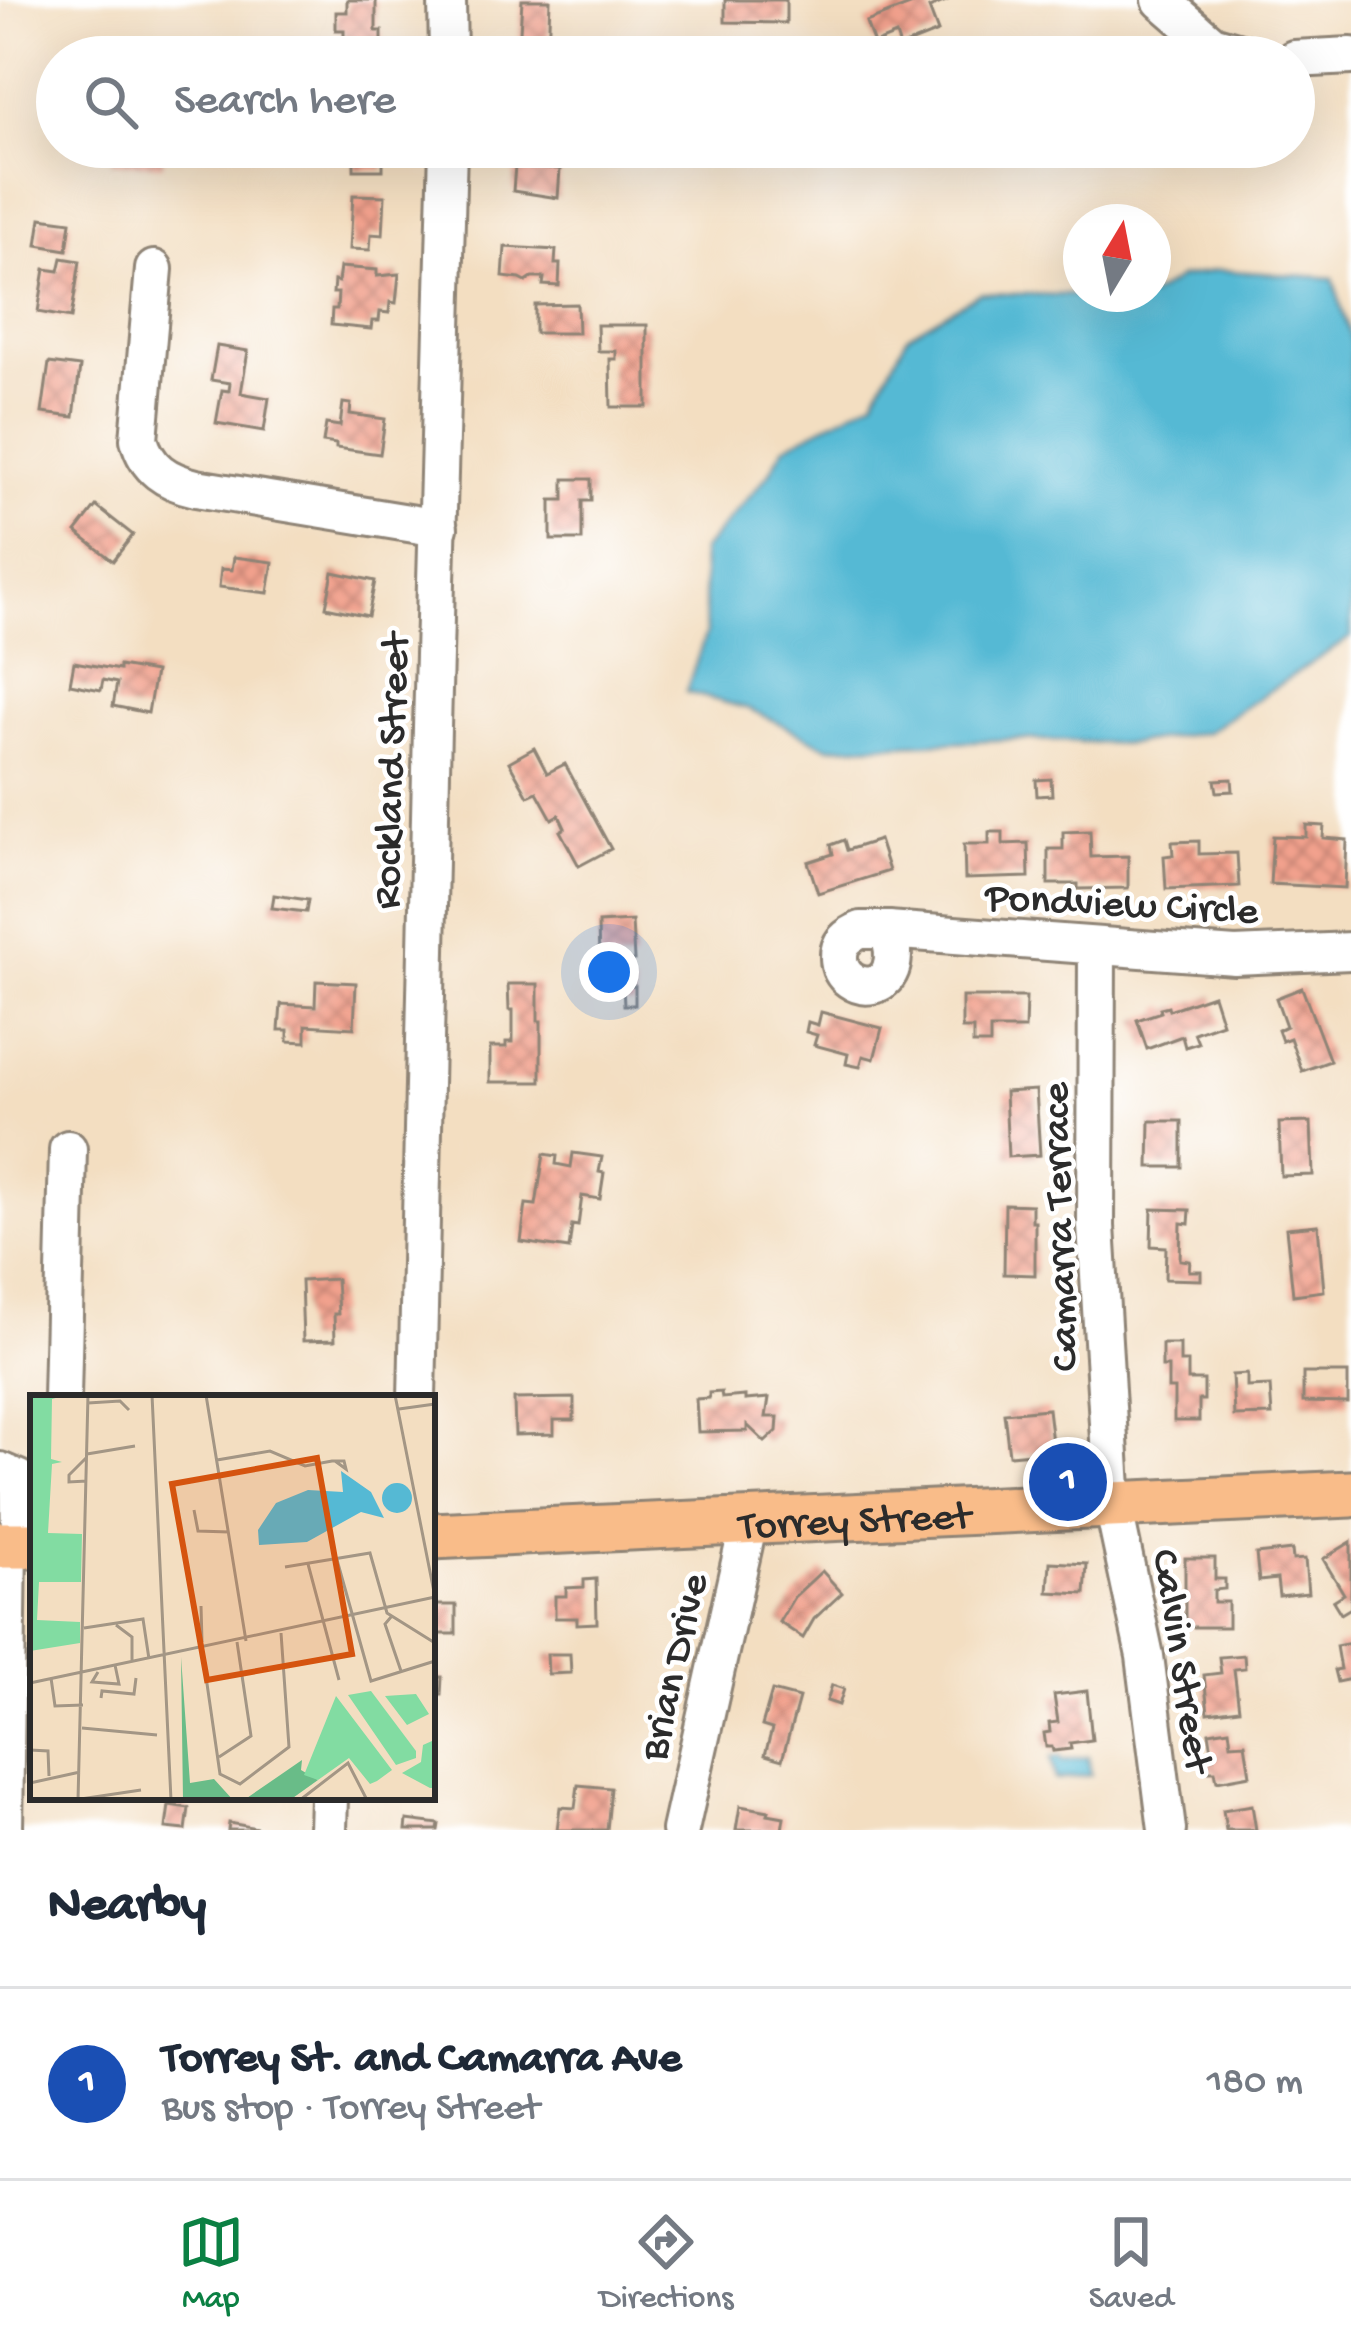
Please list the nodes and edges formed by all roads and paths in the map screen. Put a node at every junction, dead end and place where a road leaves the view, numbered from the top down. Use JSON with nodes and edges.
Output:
{"nodes":[{"id":1,"x":447,"y":0,"type":"edge"},
{"id":2,"x":1161,"y":0,"type":"edge"},
{"id":3,"x":448,"y":36,"type":"edge"},
{"id":4,"x":1203,"y":36,"type":"edge"},
{"id":5,"x":1351,"y":56,"type":"edge"},
{"id":6,"x":1315,"y":58,"type":"edge"},
{"id":7,"x":448,"y":168,"type":"edge"},
{"id":8,"x":154,"y":269,"type":"dead end"},
{"id":9,"x":439,"y":528,"type":"junction"},
{"id":10,"x":888,"y":930,"type":"dead end"},
{"id":11,"x":1097,"y":946,"type":"junction"},
{"id":12,"x":1351,"y":951,"type":"edge"},
{"id":13,"x":68,"y":1148,"type":"dead end"},
{"id":14,"x":62,"y":1395,"type":"edge"},
{"id":15,"x":417,"y":1395,"type":"edge"},
{"id":16,"x":17,"y":1471,"type":"edge"},
{"id":17,"x":1351,"y":1494,"type":"edge"},
{"id":18,"x":1113,"y":1505,"type":"junction"},
{"id":19,"x":749,"y":1522,"type":"junction"},
{"id":20,"x":435,"y":1536,"type":"edge"},
{"id":21,"x":15,"y":1545,"type":"edge"},
{"id":22,"x":4,"y":1830,"type":"edge"},
{"id":23,"x":680,"y":1830,"type":"edge"},
{"id":24,"x":1167,"y":1830,"type":"edge"}],
"edges":[{"from":1,"to":3,"type":"street"},
{"from":2,"to":4,"type":"street"},
{"from":5,"to":6,"type":"street"},
{"from":7,"to":9,"type":"street","name":"Rockland Street"},
{"from":8,"to":9,"type":"street"},
{"from":9,"to":15,"type":"street","name":"Rockland Street"},
{"from":10,"to":11,"type":"street","name":"Pondview Circle"},
{"from":11,"to":12,"type":"street","name":"Pondview Circle"},
{"from":11,"to":18,"type":"street","name":"Camarra Terrace"},
{"from":13,"to":14,"type":"street"},
{"from":16,"to":21,"type":"street"},
{"from":17,"to":18,"type":"main road","name":"Torrey Street"},
{"from":18,"to":19,"type":"main road","name":"Torrey Street"},
{"from":18,"to":24,"type":"street","name":"Calvin Street"},
{"from":19,"to":20,"type":"main road","name":"Torrey Street"},
{"from":19,"to":23,"type":"street","name":"Brian Drive"},
{"from":21,"to":22,"type":"street"}]}
